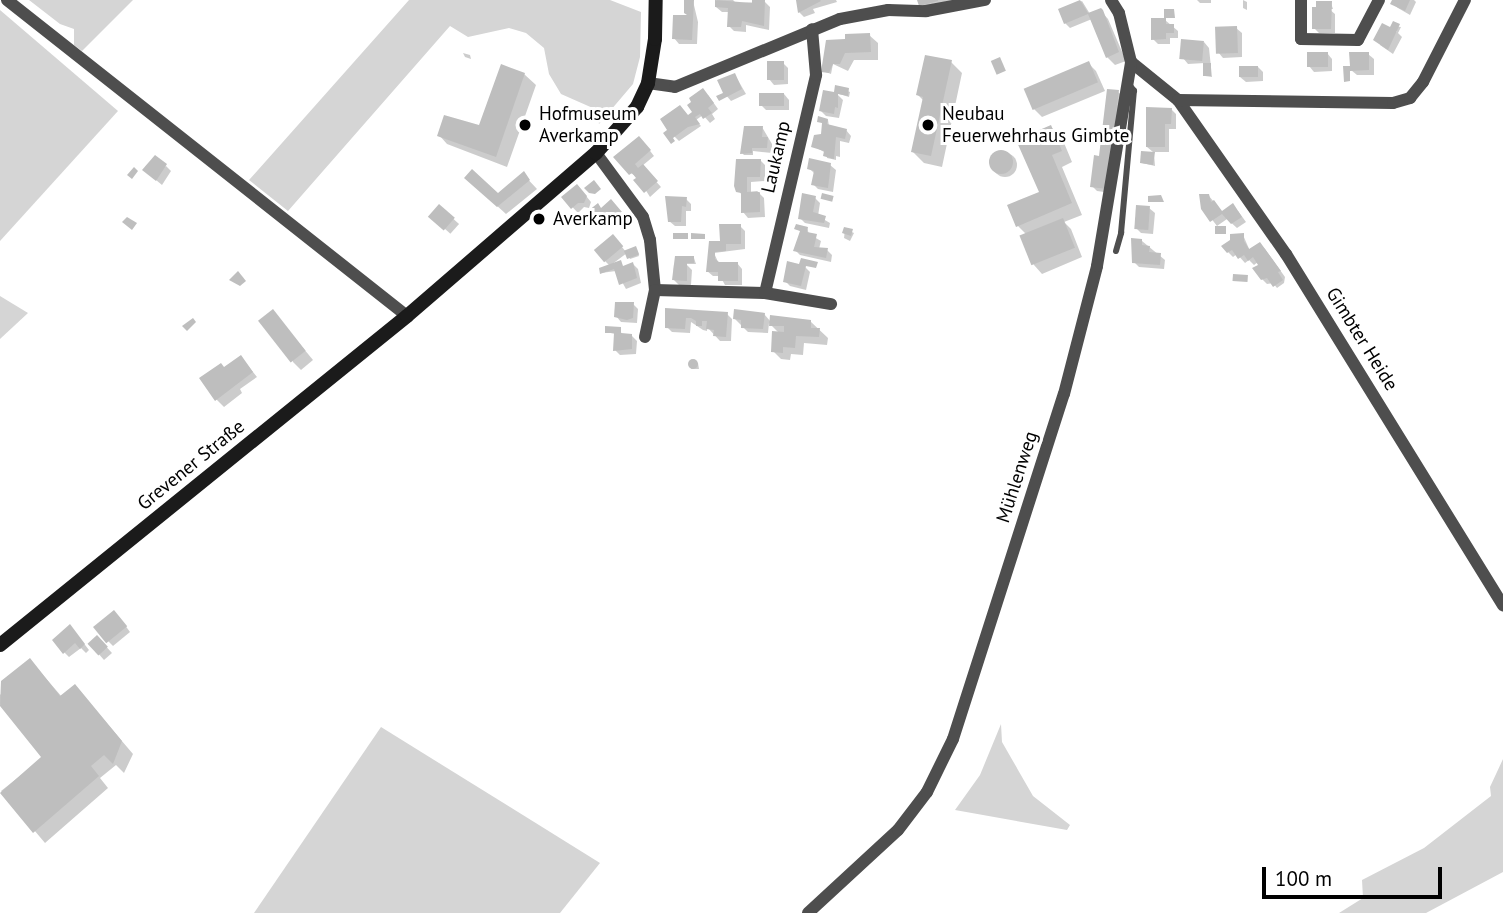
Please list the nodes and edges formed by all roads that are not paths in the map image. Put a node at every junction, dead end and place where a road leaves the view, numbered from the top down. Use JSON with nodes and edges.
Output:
{"nodes":[{"id":1,"x":7,"y":0,"type":"edge"},
{"id":2,"x":656,"y":0,"type":"edge"},
{"id":3,"x":985,"y":0,"type":"edge"},
{"id":4,"x":1111,"y":0,"type":"edge"},
{"id":5,"x":1301,"y":0,"type":"edge"},
{"id":6,"x":1379,"y":0,"type":"edge"},
{"id":7,"x":1465,"y":0,"type":"edge"},
{"id":8,"x":888,"y":5,"type":"edge"},
{"id":9,"x":812,"y":29,"type":"junction"},
{"id":10,"x":1131,"y":62,"type":"junction"},
{"id":11,"x":1128,"y":80,"type":"junction"},
{"id":12,"x":648,"y":83,"type":"junction"},
{"id":13,"x":1178,"y":100,"type":"junction"},
{"id":14,"x":596,"y":153,"type":"junction"},
{"id":15,"x":1115,"y":251,"type":"dead end"},
{"id":16,"x":655,"y":290,"type":"junction"},
{"id":17,"x":765,"y":293,"type":"junction"},
{"id":18,"x":831,"y":304,"type":"dead end"},
{"id":19,"x":407,"y":316,"type":"junction"},
{"id":20,"x":645,"y":337,"type":"dead end"},
{"id":21,"x":1503,"y":605,"type":"edge"},
{"id":22,"x":0,"y":645,"type":"edge"},
{"id":23,"x":808,"y":913,"type":"edge"}],
"edges":[{"from":1,"to":19,"type":"street"},
{"from":2,"to":12,"type":"street","name":"Grevener Straße"},
{"from":3,"to":8,"type":"street"},
{"from":4,"to":10,"type":"street","name":"Mühlenweg"},
{"from":5,"to":6,"type":"street"},
{"from":7,"to":13,"type":"street"},
{"from":8,"to":9,"type":"street"},
{"from":9,"to":12,"type":"street"},
{"from":9,"to":17,"type":"street","name":"Laukamp"},
{"from":10,"to":11,"type":"street","name":"Mühlenweg"},
{"from":10,"to":13,"type":"street","name":"Gimbter Heide"},
{"from":11,"to":15,"type":"lane"},
{"from":11,"to":23,"type":"street","name":"Mühlenweg"},
{"from":12,"to":14,"type":"street","name":"Grevener Straße"},
{"from":13,"to":21,"type":"street","name":"Gimbter Heide"},
{"from":14,"to":16,"type":"street"},
{"from":14,"to":19,"type":"street","name":"Grevener Straße"},
{"from":16,"to":17,"type":"street"},
{"from":16,"to":20,"type":"street"},
{"from":17,"to":18,"type":"street"},
{"from":19,"to":22,"type":"street","name":"Grevener Straße"}]}
